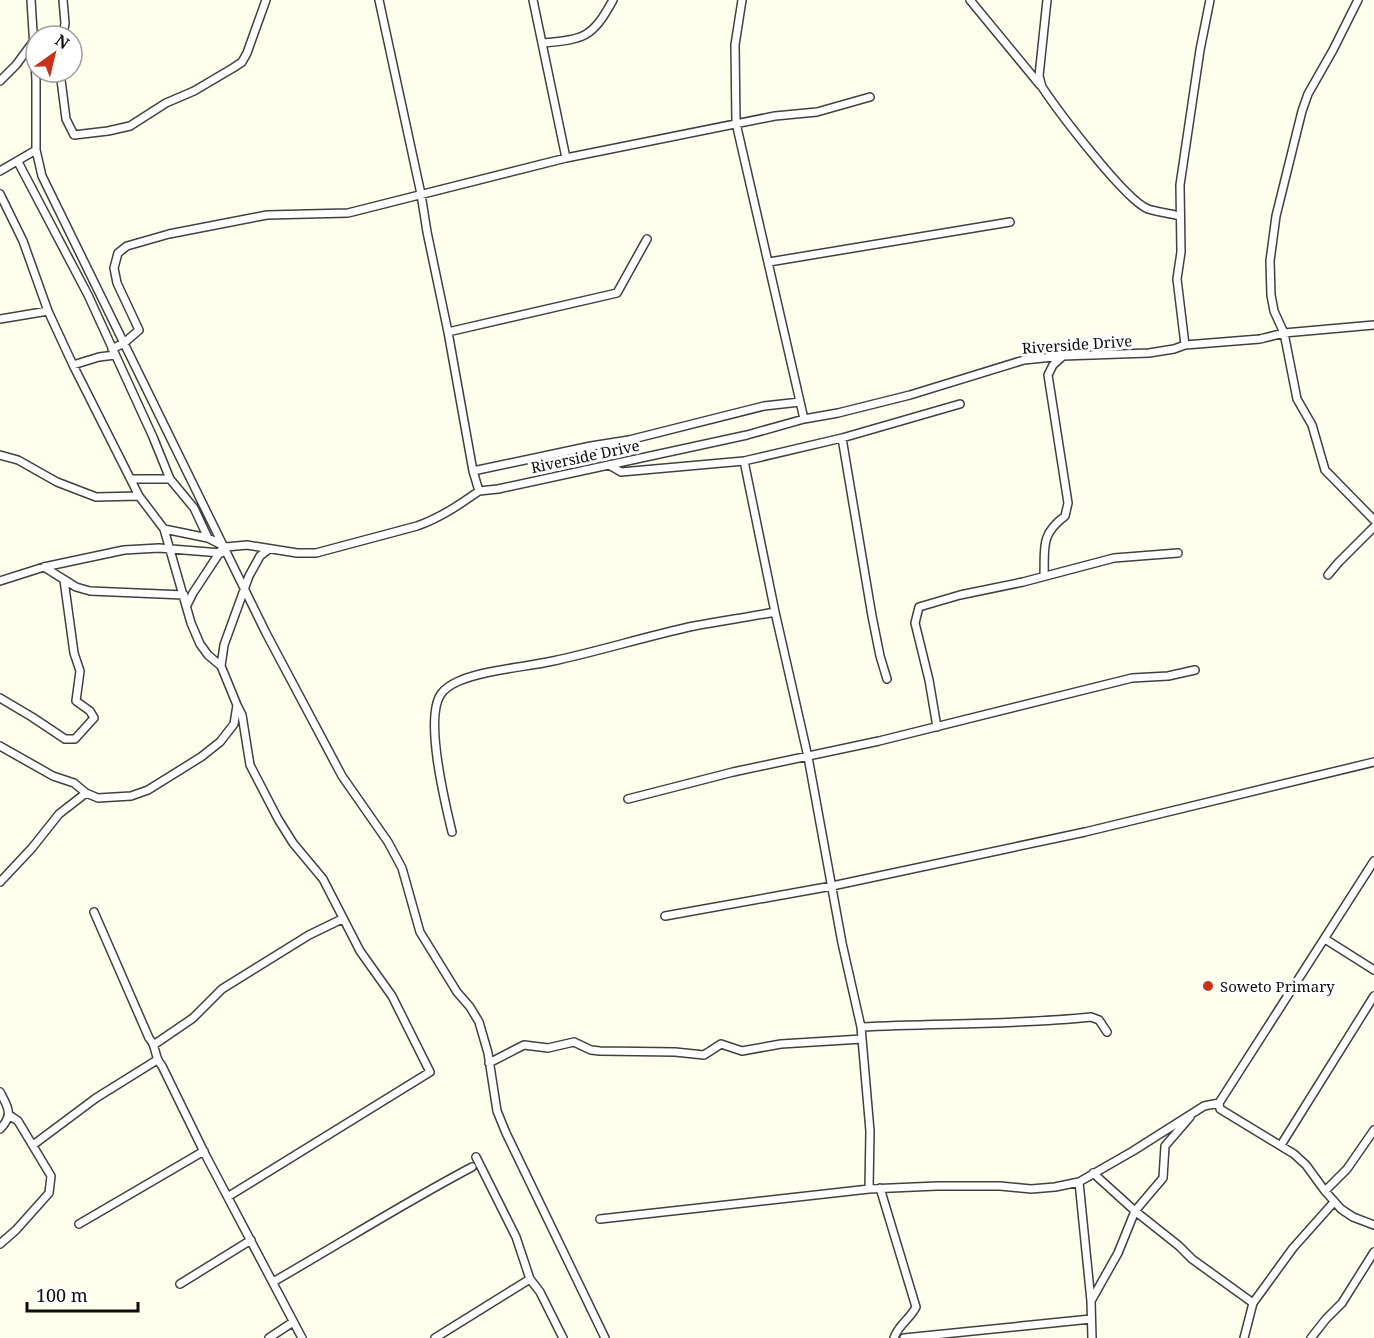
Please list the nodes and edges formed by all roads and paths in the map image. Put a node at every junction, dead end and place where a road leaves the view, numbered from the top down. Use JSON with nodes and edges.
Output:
{"nodes":[{"id":1,"x":31,"y":0,"type":"edge"},
{"id":2,"x":63,"y":0,"type":"edge"},
{"id":3,"x":266,"y":0,"type":"edge"},
{"id":4,"x":379,"y":0,"type":"edge"},
{"id":5,"x":533,"y":0,"type":"edge"},
{"id":6,"x":613,"y":0,"type":"edge"},
{"id":7,"x":742,"y":0,"type":"edge"},
{"id":8,"x":970,"y":0,"type":"edge"},
{"id":9,"x":1047,"y":0,"type":"edge"},
{"id":10,"x":1210,"y":0,"type":"edge"},
{"id":11,"x":1358,"y":0,"type":"edge"},
{"id":12,"x":32,"y":24,"type":"edge"},
{"id":13,"x":65,"y":24,"type":"edge"},
{"id":14,"x":543,"y":43,"type":"junction"},
{"id":15,"x":24,"y":54,"type":"edge"},
{"id":16,"x":1022,"y":63,"type":"junction"},
{"id":17,"x":1040,"y":64,"type":"junction"},
{"id":18,"x":0,"y":81,"type":"edge"},
{"id":19,"x":36,"y":84,"type":"edge"},
{"id":20,"x":62,"y":84,"type":"edge"},
{"id":21,"x":1042,"y":87,"type":"junction"},
{"id":22,"x":870,"y":97,"type":"dead end"},
{"id":23,"x":736,"y":123,"type":"junction"},
{"id":24,"x":36,"y":150,"type":"junction"},
{"id":25,"x":566,"y":158,"type":"junction"},
{"id":26,"x":18,"y":162,"type":"junction"},
{"id":27,"x":0,"y":171,"type":"edge"},
{"id":28,"x":0,"y":194,"type":"edge"},
{"id":29,"x":421,"y":194,"type":"junction"},
{"id":30,"x":1179,"y":216,"type":"junction"},
{"id":31,"x":1010,"y":222,"type":"dead end"},
{"id":32,"x":647,"y":239,"type":"dead end"},
{"id":33,"x":769,"y":262,"type":"junction"},
{"id":34,"x":48,"y":311,"type":"junction"},
{"id":35,"x":0,"y":319,"type":"edge"},
{"id":36,"x":1374,"y":325,"type":"edge"},
{"id":37,"x":448,"y":332,"type":"junction"},
{"id":38,"x":1284,"y":333,"type":"junction"},
{"id":39,"x":124,"y":343,"type":"junction"},
{"id":40,"x":1185,"y":345,"type":"junction"},
{"id":41,"x":114,"y":352,"type":"junction"},
{"id":42,"x":1063,"y":356,"type":"junction"},
{"id":43,"x":74,"y":365,"type":"junction"},
{"id":44,"x":800,"y":402,"type":"junction"},
{"id":45,"x":960,"y":404,"type":"dead end"},
{"id":46,"x":804,"y":419,"type":"junction"},
{"id":47,"x":842,"y":438,"type":"junction"},
{"id":48,"x":0,"y":455,"type":"edge"},
{"id":49,"x":744,"y":461,"type":"junction"},
{"id":50,"x":609,"y":465,"type":"junction"},
{"id":51,"x":473,"y":471,"type":"junction"},
{"id":52,"x":131,"y":479,"type":"junction"},
{"id":53,"x":170,"y":479,"type":"junction"},
{"id":54,"x":479,"y":491,"type":"junction"},
{"id":55,"x":139,"y":496,"type":"junction"},
{"id":56,"x":1374,"y":520,"type":"edge"},
{"id":57,"x":1374,"y":527,"type":"edge"},
{"id":58,"x":164,"y":529,"type":"junction"},
{"id":59,"x":208,"y":538,"type":"junction"},
{"id":60,"x":169,"y":548,"type":"junction"},
{"id":61,"x":222,"y":549,"type":"junction"},
{"id":62,"x":269,"y":549,"type":"junction"},
{"id":63,"x":1178,"y":553,"type":"dead end"},
{"id":64,"x":44,"y":567,"type":"junction"},
{"id":65,"x":1328,"y":575,"type":"dead end"},
{"id":66,"x":1044,"y":576,"type":"junction"},
{"id":67,"x":64,"y":580,"type":"junction"},
{"id":68,"x":0,"y":581,"type":"edge"},
{"id":69,"x":243,"y":590,"type":"junction"},
{"id":70,"x":184,"y":595,"type":"junction"},
{"id":71,"x":187,"y":605,"type":"junction"},
{"id":72,"x":775,"y":612,"type":"junction"},
{"id":73,"x":222,"y":666,"type":"junction"},
{"id":74,"x":1196,"y":670,"type":"dead end"},
{"id":75,"x":887,"y":679,"type":"dead end"},
{"id":76,"x":0,"y":698,"type":"edge"},
{"id":77,"x":237,"y":705,"type":"junction"},
{"id":78,"x":937,"y":727,"type":"junction"},
{"id":79,"x":0,"y":746,"type":"edge"},
{"id":80,"x":808,"y":757,"type":"junction"},
{"id":81,"x":1374,"y":762,"type":"edge"},
{"id":82,"x":87,"y":793,"type":"junction"},
{"id":83,"x":628,"y":799,"type":"dead end"},
{"id":84,"x":452,"y":832,"type":"dead end"},
{"id":85,"x":1374,"y":861,"type":"edge"},
{"id":86,"x":0,"y":882,"type":"edge"},
{"id":87,"x":832,"y":885,"type":"junction"},
{"id":88,"x":94,"y":912,"type":"dead end"},
{"id":89,"x":665,"y":916,"type":"dead end"},
{"id":90,"x":342,"y":919,"type":"junction"},
{"id":91,"x":1325,"y":939,"type":"junction"},
{"id":92,"x":1374,"y":970,"type":"edge"},
{"id":93,"x":1374,"y":996,"type":"edge"},
{"id":94,"x":861,"y":1027,"type":"junction"},
{"id":95,"x":1107,"y":1032,"type":"dead end"},
{"id":96,"x":862,"y":1039,"type":"junction"},
{"id":97,"x":155,"y":1044,"type":"junction"},
{"id":98,"x":157,"y":1060,"type":"junction"},
{"id":99,"x":489,"y":1063,"type":"junction"},
{"id":100,"x":0,"y":1092,"type":"edge"},
{"id":101,"x":1219,"y":1103,"type":"junction"},
{"id":102,"x":1196,"y":1110,"type":"junction"},
{"id":103,"x":9,"y":1115,"type":"junction"},
{"id":104,"x":0,"y":1129,"type":"edge"},
{"id":105,"x":1374,"y":1130,"type":"edge"},
{"id":106,"x":33,"y":1145,"type":"junction"},
{"id":107,"x":1281,"y":1145,"type":"junction"},
{"id":108,"x":204,"y":1151,"type":"junction"},
{"id":109,"x":476,"y":1157,"type":"dead end"},
{"id":110,"x":472,"y":1167,"type":"dead end"},
{"id":111,"x":1094,"y":1173,"type":"junction"},
{"id":112,"x":1079,"y":1182,"type":"junction"},
{"id":113,"x":880,"y":1188,"type":"junction"},
{"id":114,"x":868,"y":1189,"type":"junction"},
{"id":115,"x":1325,"y":1191,"type":"junction"},
{"id":116,"x":229,"y":1196,"type":"junction"},
{"id":117,"x":1334,"y":1202,"type":"junction"},
{"id":118,"x":1135,"y":1211,"type":"junction"},
{"id":119,"x":600,"y":1220,"type":"dead end"},
{"id":120,"x":79,"y":1224,"type":"dead end"},
{"id":121,"x":1374,"y":1225,"type":"edge"},
{"id":122,"x":251,"y":1240,"type":"junction"},
{"id":123,"x":0,"y":1244,"type":"edge"},
{"id":124,"x":1374,"y":1252,"type":"edge"},
{"id":125,"x":530,"y":1279,"type":"junction"},
{"id":126,"x":273,"y":1282,"type":"junction"},
{"id":127,"x":180,"y":1284,"type":"dead end"},
{"id":128,"x":1091,"y":1301,"type":"junction"},
{"id":129,"x":1252,"y":1303,"type":"junction"},
{"id":130,"x":1091,"y":1319,"type":"junction"},
{"id":131,"x":294,"y":1322,"type":"junction"},
{"id":132,"x":930,"y":1337,"type":"edge"},
{"id":133,"x":269,"y":1338,"type":"edge"},
{"id":134,"x":302,"y":1338,"type":"edge"},
{"id":135,"x":435,"y":1338,"type":"edge"},
{"id":136,"x":563,"y":1338,"type":"edge"},
{"id":137,"x":605,"y":1338,"type":"edge"},
{"id":138,"x":894,"y":1338,"type":"edge"},
{"id":139,"x":904,"y":1338,"type":"edge"},
{"id":140,"x":1092,"y":1338,"type":"edge"},
{"id":141,"x":1244,"y":1338,"type":"edge"},
{"id":142,"x":1311,"y":1338,"type":"edge"}],
"edges":[{"from":1,"to":12,"type":"street"},
{"from":2,"to":13,"type":"street"},
{"from":3,"to":20,"type":"street"},
{"from":4,"to":29,"type":"street"},
{"from":5,"to":14,"type":"street"},
{"from":6,"to":14,"type":"street"},
{"from":7,"to":23,"type":"street"},
{"from":8,"to":16,"type":"street"},
{"from":9,"to":17,"type":"street"},
{"from":10,"to":30,"type":"street"},
{"from":11,"to":38,"type":"street"},
{"from":14,"to":25,"type":"street"},
{"from":15,"to":18,"type":"street"},
{"from":16,"to":17,"type":"street"},
{"from":16,"to":21,"type":"street"},
{"from":17,"to":21,"type":"street"},
{"from":19,"to":24,"type":"street"},
{"from":21,"to":30,"type":"street"},
{"from":22,"to":23,"type":"street"},
{"from":23,"to":25,"type":"street"},
{"from":23,"to":33,"type":"street"},
{"from":24,"to":26,"type":"street"},
{"from":24,"to":39,"type":"street"},
{"from":25,"to":29,"type":"street"},
{"from":26,"to":27,"type":"street"},
{"from":26,"to":41,"type":"street"},
{"from":28,"to":34,"type":"street"},
{"from":29,"to":37,"type":"street"},
{"from":29,"to":39,"type":"street"},
{"from":30,"to":40,"type":"street"},
{"from":31,"to":33,"type":"street"},
{"from":32,"to":37,"type":"street"},
{"from":33,"to":44,"type":"street"},
{"from":34,"to":35,"type":"street"},
{"from":34,"to":43,"type":"street"},
{"from":36,"to":38,"type":"street","name":"Riverside Drive"},
{"from":37,"to":51,"type":"street"},
{"from":38,"to":40,"type":"street","name":"Riverside Drive"},
{"from":38,"to":56,"type":"street"},
{"from":39,"to":41,"type":"street"},
{"from":39,"to":61,"type":"street"},
{"from":40,"to":42,"type":"street","name":"Riverside Drive"},
{"from":41,"to":43,"type":"street"},
{"from":41,"to":53,"type":"street"},
{"from":42,"to":46,"type":"street","name":"Riverside Drive"},
{"from":42,"to":66,"type":"street"},
{"from":43,"to":52,"type":"street"},
{"from":44,"to":46,"type":"street"},
{"from":44,"to":51,"type":"street"},
{"from":45,"to":47,"type":"street"},
{"from":46,"to":50,"type":"street","name":"Riverside Drive"},
{"from":47,"to":49,"type":"street"},
{"from":47,"to":75,"type":"street"},
{"from":48,"to":55,"type":"street"},
{"from":49,"to":50,"type":"street"},
{"from":49,"to":72,"type":"street"},
{"from":50,"to":54,"type":"street","name":"Riverside Drive"},
{"from":51,"to":54,"type":"street"},
{"from":52,"to":53,"type":"street"},
{"from":52,"to":55,"type":"street"},
{"from":53,"to":59,"type":"street"},
{"from":54,"to":62,"type":"street"},
{"from":55,"to":58,"type":"street"},
{"from":57,"to":65,"type":"street"},
{"from":58,"to":59,"type":"street"},
{"from":58,"to":60,"type":"street"},
{"from":59,"to":61,"type":"street"},
{"from":60,"to":61,"type":"street"},
{"from":60,"to":64,"type":"street"},
{"from":60,"to":70,"type":"street"},
{"from":61,"to":62,"type":"street"},
{"from":61,"to":69,"type":"street"},
{"from":61,"to":71,"type":"street"},
{"from":62,"to":69,"type":"street"},
{"from":63,"to":66,"type":"street"},
{"from":64,"to":67,"type":"street"},
{"from":64,"to":68,"type":"street"},
{"from":66,"to":78,"type":"street"},
{"from":67,"to":70,"type":"street"},
{"from":67,"to":76,"type":"street"},
{"from":69,"to":73,"type":"street"},
{"from":69,"to":99,"type":"street"},
{"from":70,"to":71,"type":"street"},
{"from":71,"to":73,"type":"street"},
{"from":72,"to":80,"type":"street"},
{"from":72,"to":84,"type":"street"},
{"from":73,"to":77,"type":"street"},
{"from":74,"to":78,"type":"street"},
{"from":77,"to":82,"type":"street"},
{"from":77,"to":90,"type":"street"},
{"from":78,"to":80,"type":"street"},
{"from":79,"to":82,"type":"street"},
{"from":80,"to":83,"type":"street"},
{"from":80,"to":87,"type":"street"},
{"from":81,"to":87,"type":"street"},
{"from":82,"to":86,"type":"street"},
{"from":85,"to":91,"type":"street"},
{"from":87,"to":89,"type":"street"},
{"from":87,"to":94,"type":"street"},
{"from":88,"to":97,"type":"street"},
{"from":90,"to":97,"type":"street"},
{"from":90,"to":116,"type":"street"},
{"from":91,"to":92,"type":"street"},
{"from":91,"to":101,"type":"street"},
{"from":93,"to":107,"type":"street"},
{"from":94,"to":95,"type":"street"},
{"from":94,"to":96,"type":"street"},
{"from":96,"to":99,"type":"street"},
{"from":96,"to":114,"type":"street"},
{"from":97,"to":98,"type":"street"},
{"from":98,"to":106,"type":"street"},
{"from":98,"to":108,"type":"street"},
{"from":99,"to":137,"type":"street"},
{"from":100,"to":103,"type":"street"},
{"from":101,"to":102,"type":"street"},
{"from":101,"to":107,"type":"street"},
{"from":102,"to":111,"type":"street"},
{"from":102,"to":118,"type":"street"},
{"from":103,"to":104,"type":"street"},
{"from":103,"to":106,"type":"street"},
{"from":105,"to":115,"type":"street"},
{"from":106,"to":123,"type":"street"},
{"from":107,"to":115,"type":"street"},
{"from":108,"to":116,"type":"street"},
{"from":108,"to":120,"type":"street"},
{"from":109,"to":125,"type":"street"},
{"from":110,"to":126,"type":"street"},
{"from":111,"to":112,"type":"street"},
{"from":111,"to":118,"type":"street"},
{"from":112,"to":113,"type":"street"},
{"from":112,"to":128,"type":"street"},
{"from":113,"to":114,"type":"street"},
{"from":113,"to":138,"type":"street"},
{"from":114,"to":119,"type":"street"},
{"from":115,"to":117,"type":"street"},
{"from":116,"to":122,"type":"street"},
{"from":117,"to":121,"type":"street"},
{"from":117,"to":129,"type":"street"},
{"from":118,"to":128,"type":"street"},
{"from":118,"to":129,"type":"street"},
{"from":122,"to":126,"type":"street"},
{"from":122,"to":127,"type":"street"},
{"from":124,"to":142,"type":"street"},
{"from":125,"to":135,"type":"street"},
{"from":125,"to":136,"type":"street"},
{"from":126,"to":131,"type":"street"},
{"from":128,"to":130,"type":"street"},
{"from":129,"to":141,"type":"street"},
{"from":130,"to":132,"type":"street"},
{"from":130,"to":140,"type":"street"},
{"from":131,"to":133,"type":"street"},
{"from":131,"to":134,"type":"street"},
{"from":132,"to":139,"type":"street"}]}
